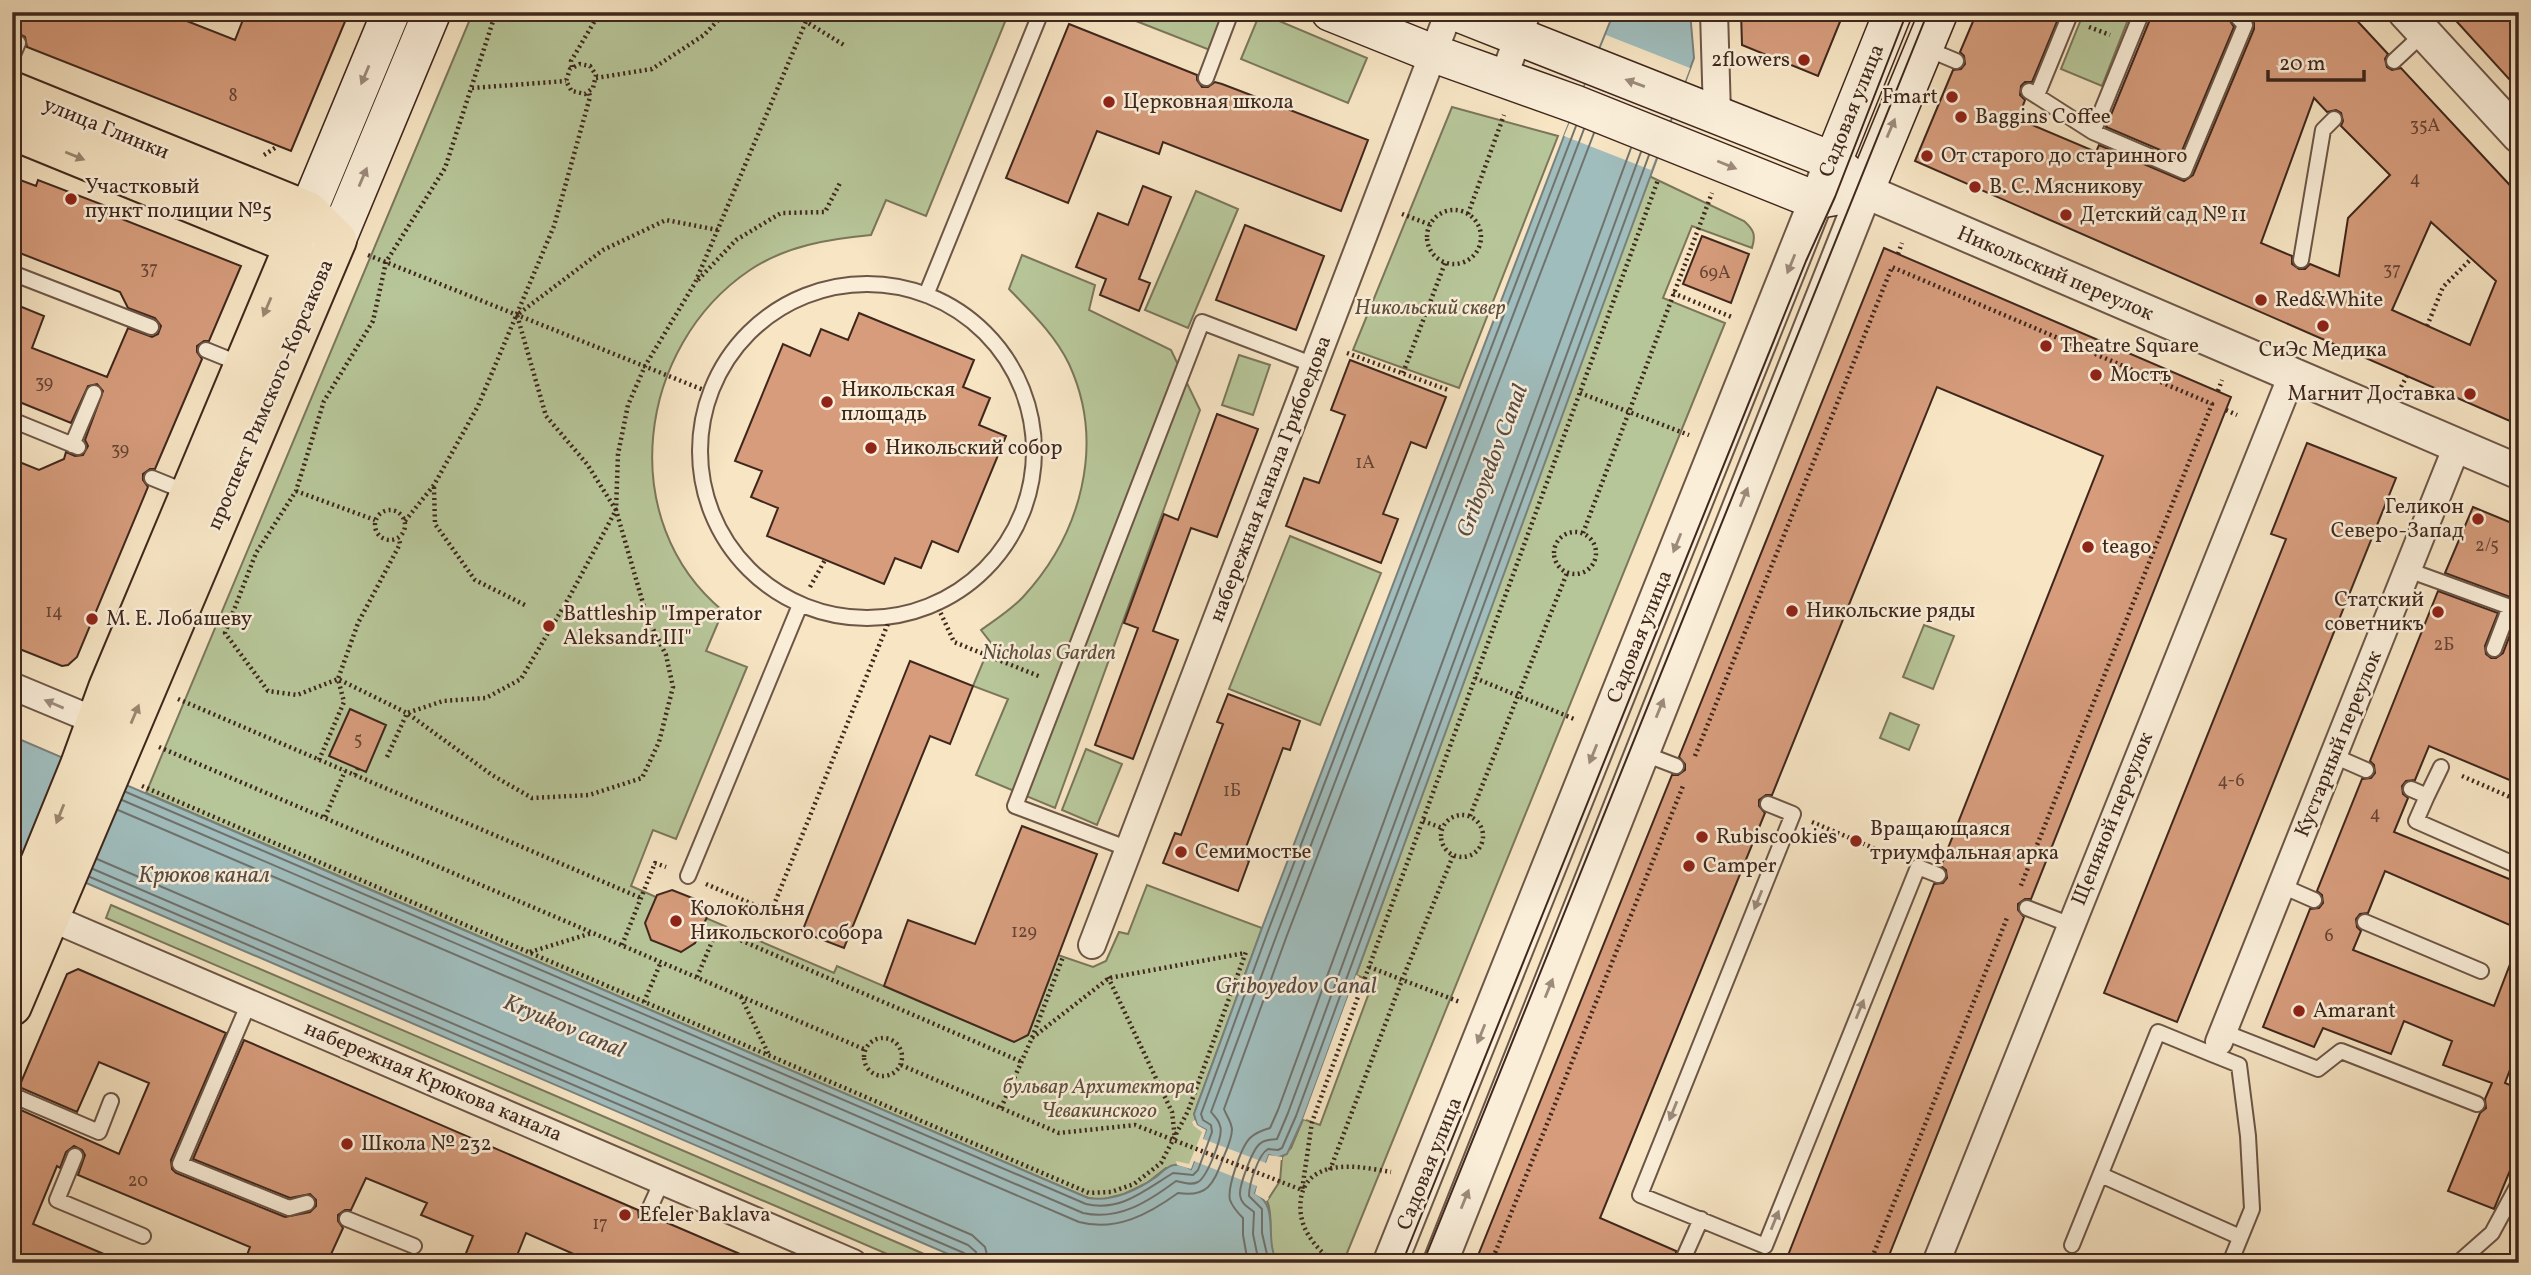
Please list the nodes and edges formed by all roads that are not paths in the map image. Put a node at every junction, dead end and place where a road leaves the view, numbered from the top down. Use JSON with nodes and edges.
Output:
{"nodes":[{"id":1,"x":391,"y":12,"type":"edge"},
{"id":2,"x":432,"y":12,"type":"edge"},
{"id":3,"x":1041,"y":12,"type":"edge"},
{"id":4,"x":1231,"y":12,"type":"edge"},
{"id":5,"x":1330,"y":12,"type":"edge"},
{"id":6,"x":1448,"y":12,"type":"edge"},
{"id":7,"x":1456,"y":12,"type":"edge"},
{"id":8,"x":1714,"y":12,"type":"edge"},
{"id":9,"x":1893,"y":12,"type":"edge"},
{"id":10,"x":1939,"y":12,"type":"edge"},
{"id":11,"x":2142,"y":12,"type":"edge"},
{"id":12,"x":2233,"y":12,"type":"edge"},
{"id":13,"x":2074,"y":17,"type":"edge"},
{"id":14,"x":2415,"y":23,"type":"edge"},
{"id":15,"x":1523,"y":25,"type":"edge"},
{"id":16,"x":1432,"y":53,"type":"junction"},
{"id":17,"x":2394,"y":61,"type":"dead end"},
{"id":18,"x":1206,"y":78,"type":"dead end"},
{"id":19,"x":1503,"y":79,"type":"junction"},
{"id":20,"x":12,"y":91,"type":"edge"},
{"id":21,"x":1717,"y":114,"type":"junction"},
{"id":22,"x":2334,"y":119,"type":"dead end"},
{"id":23,"x":12,"y":130,"type":"edge"},
{"id":24,"x":2093,"y":132,"type":"junction"},
{"id":25,"x":2519,"y":136,"type":"edge"},
{"id":26,"x":1833,"y":161,"type":"junction"},
{"id":27,"x":1865,"y":191,"type":"junction"},
{"id":28,"x":1815,"y":201,"type":"junction"},
{"id":29,"x":301,"y":228,"type":"junction"},
{"id":30,"x":337,"y":240,"type":"junction"},
{"id":31,"x":2301,"y":260,"type":"dead end"},
{"id":32,"x":12,"y":273,"type":"edge"},
{"id":33,"x":926,"y":295,"type":"junction"},
{"id":34,"x":151,"y":327,"type":"dead end"},
{"id":35,"x":205,"y":350,"type":"dead end"},
{"id":36,"x":243,"y":365,"type":"junction"},
{"id":37,"x":1314,"y":365,"type":"junction"},
{"id":38,"x":2292,"y":375,"type":"junction"},
{"id":39,"x":94,"y":393,"type":"dead end"},
{"id":40,"x":12,"y":420,"type":"edge"},
{"id":41,"x":2458,"y":446,"type":"junction"},
{"id":42,"x":2519,"y":472,"type":"edge"},
{"id":43,"x":152,"y":478,"type":"dead end"},
{"id":44,"x":189,"y":493,"type":"junction"},
{"id":45,"x":2408,"y":570,"type":"junction"},
{"id":46,"x":800,"y":605,"type":"junction"},
{"id":47,"x":2494,"y":649,"type":"dead end"},
{"id":48,"x":12,"y":686,"type":"edge"},
{"id":49,"x":96,"y":721,"type":"junction"},
{"id":50,"x":1642,"y":753,"type":"junction"},
{"id":51,"x":2334,"y":756,"type":"junction"},
{"id":52,"x":1676,"y":766,"type":"dead end"},
{"id":53,"x":2441,"y":767,"type":"road end"},
{"id":54,"x":2366,"y":770,"type":"dead end"},
{"id":55,"x":109,"y":776,"type":"junction"},
{"id":56,"x":2411,"y":789,"type":"dead end"},
{"id":57,"x":2427,"y":796,"type":"junction"},
{"id":58,"x":1768,"y":804,"type":"dead end"},
{"id":59,"x":1129,"y":849,"type":"junction"},
{"id":60,"x":2516,"y":864,"type":"dead end"},
{"id":61,"x":1938,"y":875,"type":"dead end"},
{"id":62,"x":688,"y":876,"type":"road end"},
{"id":63,"x":2281,"y":887,"type":"junction"},
{"id":64,"x":2314,"y":900,"type":"dead end"},
{"id":65,"x":2027,"y":908,"type":"dead end"},
{"id":66,"x":24,"y":911,"type":"edge"},
{"id":67,"x":2365,"y":922,"type":"dead end"},
{"id":68,"x":2071,"y":925,"type":"junction"},
{"id":69,"x":1092,"y":945,"type":"road end"},
{"id":70,"x":2481,"y":971,"type":"dead end"},
{"id":71,"x":249,"y":1003,"type":"junction"},
{"id":72,"x":12,"y":1006,"type":"edge"},
{"id":73,"x":2219,"y":1043,"type":"junction"},
{"id":74,"x":12,"y":1095,"type":"edge"},
{"id":75,"x":111,"y":1101,"type":"dead end"},
{"id":76,"x":2477,"y":1104,"type":"dead end"},
{"id":77,"x":75,"y":1156,"type":"dead end"},
{"id":78,"x":2101,"y":1175,"type":"junction"},
{"id":79,"x":662,"y":1181,"type":"junction"},
{"id":80,"x":2519,"y":1183,"type":"edge"},
{"id":81,"x":307,"y":1203,"type":"dead end"},
{"id":82,"x":648,"y":1214,"type":"dead end"},
{"id":83,"x":347,"y":1219,"type":"dead end"},
{"id":84,"x":1700,"y":1219,"type":"junction"},
{"id":85,"x":143,"y":1236,"type":"dead end"},
{"id":86,"x":2240,"y":1237,"type":"junction"},
{"id":87,"x":2072,"y":1245,"type":"dead end"},
{"id":88,"x":414,"y":1246,"type":"dead end"},
{"id":89,"x":1685,"y":1255,"type":"dead end"},
{"id":90,"x":853,"y":1263,"type":"edge"},
{"id":91,"x":1390,"y":1263,"type":"edge"},
{"id":92,"x":1440,"y":1263,"type":"edge"},
{"id":93,"x":1936,"y":1263,"type":"edge"},
{"id":94,"x":2230,"y":1263,"type":"edge"},
{"id":95,"x":2458,"y":1263,"type":"edge"}],
"edges":[{"from":1,"to":29,"type":"main road","name":"проспект Римского-Корсакова","one_way":true},
{"from":30,"to":2,"type":"main road","name":"проспект Римского-Корсакова","one_way":true},
{"from":3,"to":33,"type":"lane"},
{"from":4,"to":18,"type":"lane"},
{"from":5,"to":16,"type":"main road"},
{"from":6,"to":16,"type":"street","name":"набережная канала Грибоедова"},
{"from":7,"to":15,"type":"main road"},
{"from":8,"to":21,"type":"street"},
{"from":9,"to":26,"type":"main road","name":"Садовая улица"},
{"from":27,"to":10,"type":"main road","name":"Садовая улица","one_way":true},
{"from":11,"to":24,"type":"lane"},
{"from":12,"to":24,"type":"lane"},
{"from":13,"to":24,"type":"lane"},
{"from":14,"to":17,"type":"lane"},
{"from":14,"to":25,"type":"street"},
{"from":15,"to":19,"type":"street"},
{"from":21,"to":15,"type":"main road","one_way":true},
{"from":16,"to":19,"type":"main road"},
{"from":16,"to":37,"type":"street","name":"набережная канала Грибоедова"},
{"from":19,"to":28,"type":"main road","one_way":true},
{"from":20,"to":29,"type":"main road","name":"улица Глинки"},
{"from":21,"to":26,"type":"main road"},
{"from":22,"to":31,"type":"lane"},
{"from":23,"to":29,"type":"main road","name":"улица Глинки","one_way":true},
{"from":26,"to":27,"type":"main road"},
{"from":26,"to":28,"type":"street","name":"Садовая улица"},
{"from":27,"to":28,"type":"main road"},
{"from":27,"to":38,"type":"street","name":"Никольский переулок"},
{"from":50,"to":27,"type":"street","name":"Садовая улица","one_way":true},
{"from":28,"to":91,"type":"street","name":"Садовая улица","one_way":true},
{"from":29,"to":30,"type":"main road","name":"улица Глинки"},
{"from":29,"to":36,"type":"main road","name":"проспект Римского-Корсакова","one_way":true},
{"from":55,"to":30,"type":"main road","name":"проспект Римского-Корсакова","one_way":true},
{"from":32,"to":34,"type":"lane"},
{"from":33,"to":46,"type":"lane"},
{"from":33,"to":46,"type":"lane"},
{"from":35,"to":36,"type":"lane"},
{"from":36,"to":44,"type":"main road","name":"проспект Римского-Корсакова"},
{"from":37,"to":59,"type":"street","name":"набережная канала Грибоедова"},
{"from":37,"to":59,"type":"lane"},
{"from":38,"to":41,"type":"street","name":"Никольский переулок"},
{"from":38,"to":68,"type":"street","name":"Щепяной переулок"},
{"from":39,"to":40,"type":"lane"},
{"from":41,"to":42,"type":"street","name":"Никольский переулок"},
{"from":41,"to":45,"type":"street","name":"Кустарный переулок"},
{"from":43,"to":44,"type":"lane"},
{"from":44,"to":49,"type":"main road","name":"проспект Римского-Корсакова"},
{"from":45,"to":47,"type":"lane"},
{"from":45,"to":51,"type":"street","name":"Кустарный переулок"},
{"from":46,"to":62,"type":"lane"},
{"from":49,"to":48,"type":"street","one_way":true},
{"from":49,"to":55,"type":"main road","name":"проспект Римского-Корсакова"},
{"from":50,"to":52,"type":"lane"},
{"from":92,"to":50,"type":"street","name":"Садовая улица","one_way":true},
{"from":51,"to":54,"type":"lane"},
{"from":51,"to":63,"type":"street","name":"Кустарный переулок"},
{"from":53,"to":57,"type":"lane"},
{"from":55,"to":66,"type":"main road"},
{"from":56,"to":57,"type":"lane"},
{"from":57,"to":60,"type":"lane"},
{"from":58,"to":84,"type":"lane","one_way":true},
{"from":59,"to":69,"type":"street","name":"набережная канала Грибоедова"},
{"from":84,"to":61,"type":"lane","one_way":true},
{"from":63,"to":64,"type":"lane"},
{"from":63,"to":73,"type":"street","name":"Кустарный переулок"},
{"from":65,"to":68,"type":"lane"},
{"from":66,"to":71,"type":"street","name":"набережная Крюкова канала"},
{"from":66,"to":72,"type":"main road"},
{"from":67,"to":70,"type":"lane"},
{"from":68,"to":93,"type":"street","name":"Щепяной переулок"},
{"from":71,"to":79,"type":"street","name":"набережная Крюкова канала"},
{"from":71,"to":81,"type":"lane"},
{"from":73,"to":76,"type":"lane"},
{"from":73,"to":78,"type":"lane"},
{"from":73,"to":86,"type":"lane"},
{"from":74,"to":75,"type":"lane"},
{"from":77,"to":85,"type":"lane"},
{"from":78,"to":86,"type":"lane"},
{"from":78,"to":87,"type":"lane"},
{"from":79,"to":82,"type":"lane"},
{"from":79,"to":90,"type":"street","name":"набережная Крюкова канала"},
{"from":80,"to":95,"type":"lane"},
{"from":83,"to":88,"type":"lane"},
{"from":84,"to":89,"type":"lane"},
{"from":86,"to":94,"type":"lane"}]}
